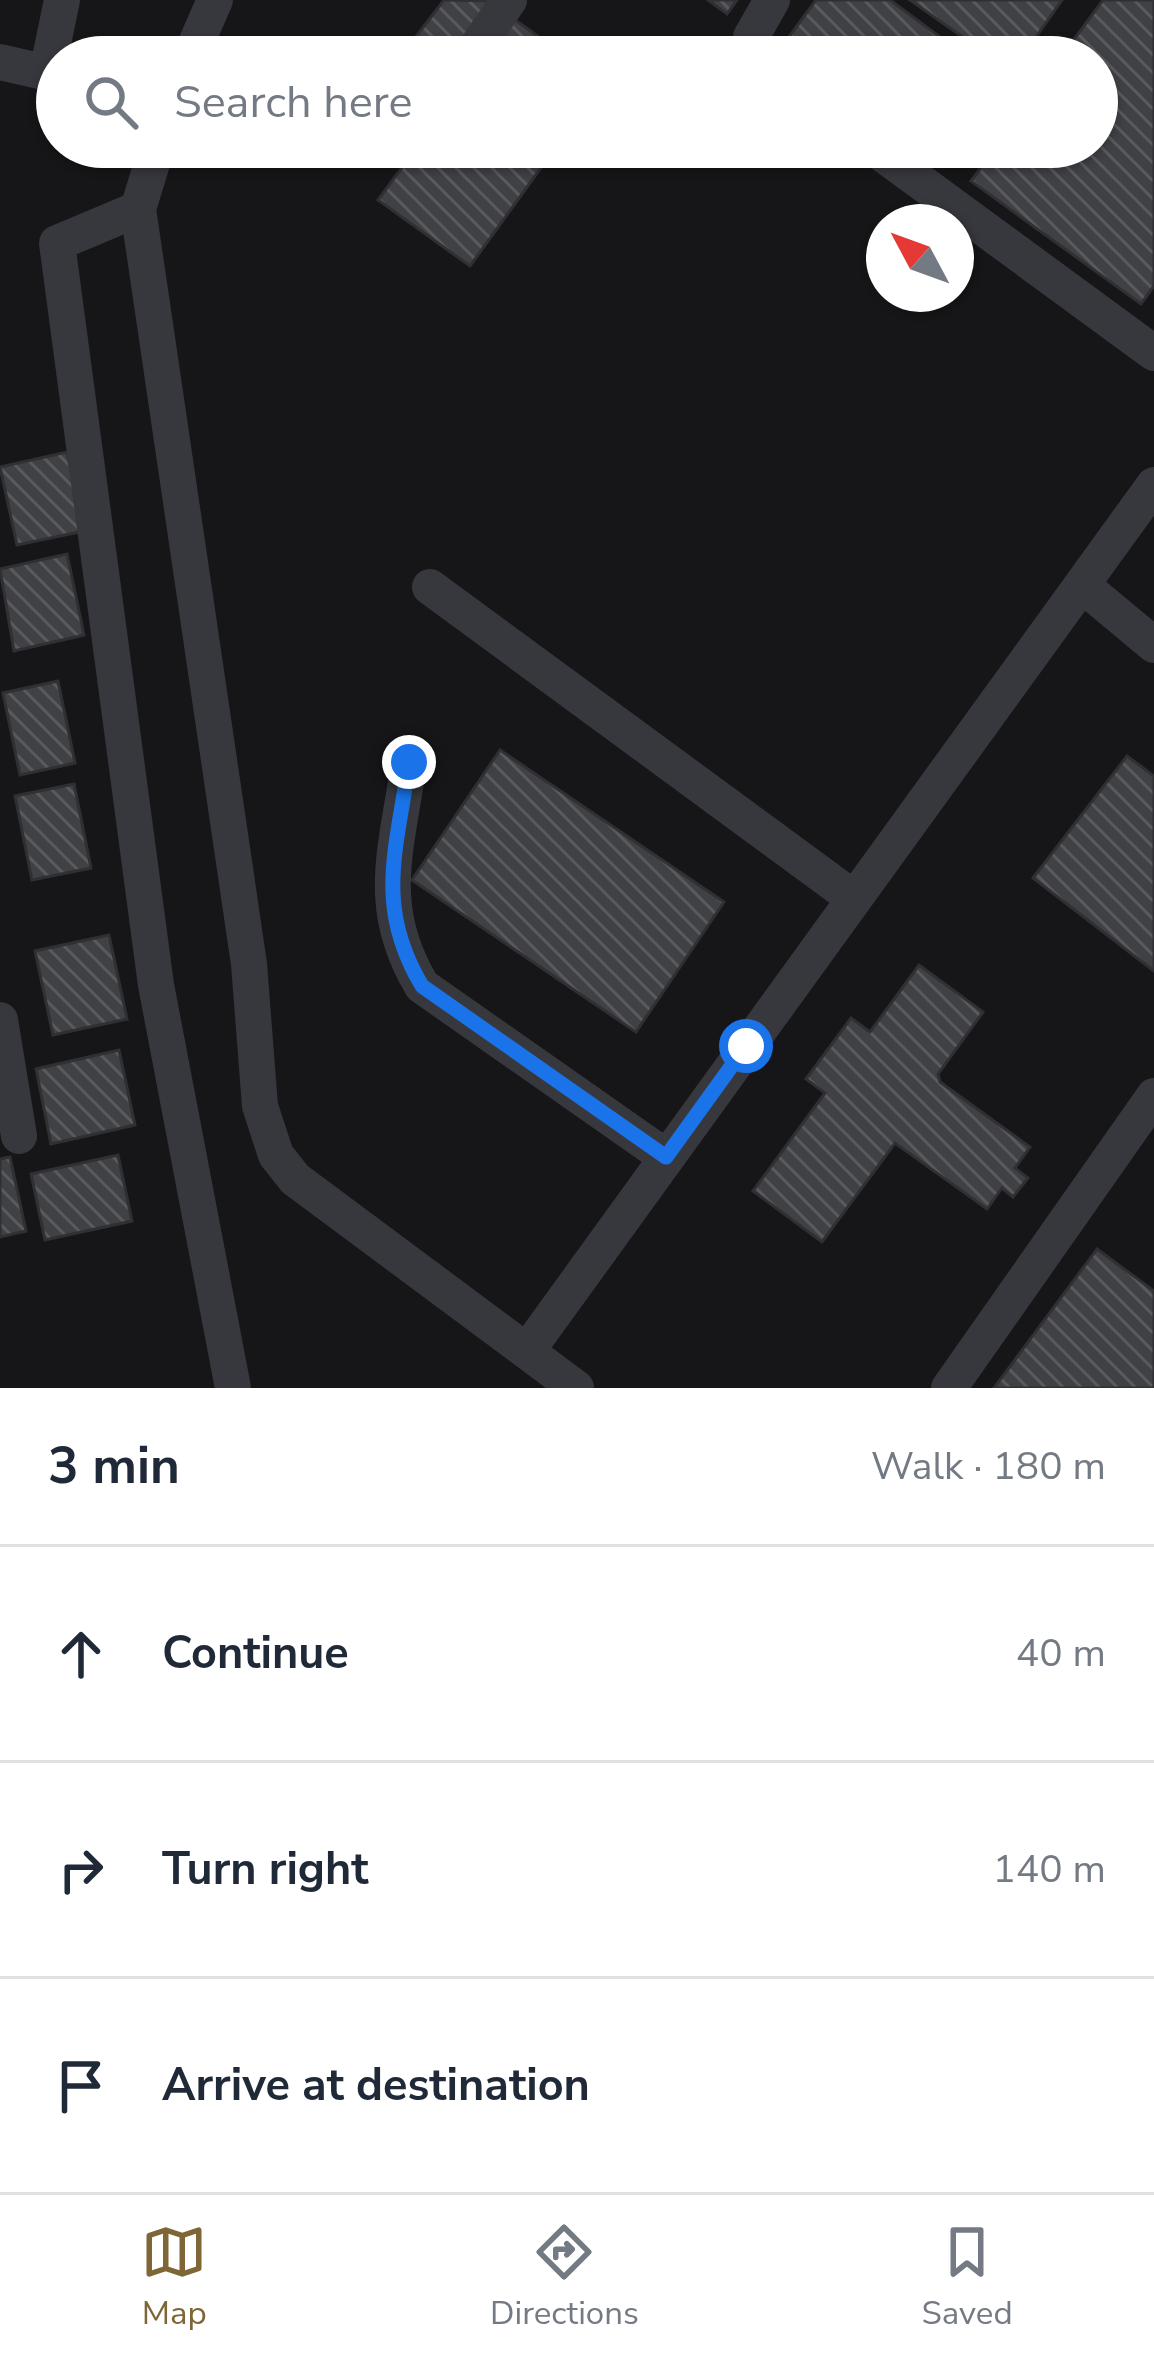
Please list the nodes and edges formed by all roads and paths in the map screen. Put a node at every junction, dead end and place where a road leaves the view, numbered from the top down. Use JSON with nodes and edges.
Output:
{"nodes":[{"id":1,"x":62,"y":0,"type":"edge"},
{"id":2,"x":215,"y":0,"type":"edge"},
{"id":3,"x":509,"y":0,"type":"edge"},
{"id":4,"x":772,"y":0,"type":"edge"},
{"id":5,"x":57,"y":36,"type":"edge"},
{"id":6,"x":199,"y":36,"type":"edge"},
{"id":7,"x":484,"y":36,"type":"edge"},
{"id":8,"x":752,"y":36,"type":"edge"},
{"id":9,"x":0,"y":62,"type":"edge"},
{"id":10,"x":36,"y":70,"type":"edge"},
{"id":11,"x":151,"y":168,"type":"edge"},
{"id":12,"x":902,"y":168,"type":"edge"},
{"id":13,"x":138,"y":209,"type":"junction"},
{"id":14,"x":1154,"y":353,"type":"edge"},
{"id":15,"x":1154,"y":485,"type":"edge"},
{"id":16,"x":1082,"y":585,"type":"junction"},
{"id":17,"x":430,"y":587,"type":"dead end"},
{"id":18,"x":1154,"y":645,"type":"edge"},
{"id":19,"x":409,"y":762,"type":"dead end"},
{"id":20,"x":852,"y":897,"type":"junction"},
{"id":21,"x":0,"y":1020,"type":"edge"},
{"id":22,"x":1154,"y":1096,"type":"edge"},
{"id":23,"x":19,"y":1136,"type":"dead end"},
{"id":24,"x":666,"y":1157,"type":"junction"},
{"id":25,"x":527,"y":1351,"type":"junction"},
{"id":26,"x":232,"y":1388,"type":"edge"},
{"id":27,"x":576,"y":1388,"type":"edge"},
{"id":28,"x":949,"y":1388,"type":"edge"}],
"edges":[{"from":1,"to":5,"type":"lane"},
{"from":2,"to":6,"type":"lane"},
{"from":3,"to":7,"type":"lane"},
{"from":4,"to":8,"type":"lane"},
{"from":9,"to":10,"type":"lane"},
{"from":11,"to":13,"type":"lane"},
{"from":12,"to":14,"type":"lane"},
{"from":13,"to":25,"type":"lane"},
{"from":13,"to":26,"type":"lane"},
{"from":15,"to":16,"type":"lane"},
{"from":16,"to":18,"type":"lane"},
{"from":16,"to":20,"type":"lane"},
{"from":17,"to":20,"type":"lane"},
{"from":19,"to":24,"type":"lane"},
{"from":20,"to":24,"type":"lane"},
{"from":21,"to":23,"type":"lane"},
{"from":22,"to":28,"type":"lane"},
{"from":24,"to":25,"type":"lane"},
{"from":25,"to":27,"type":"lane"}]}
